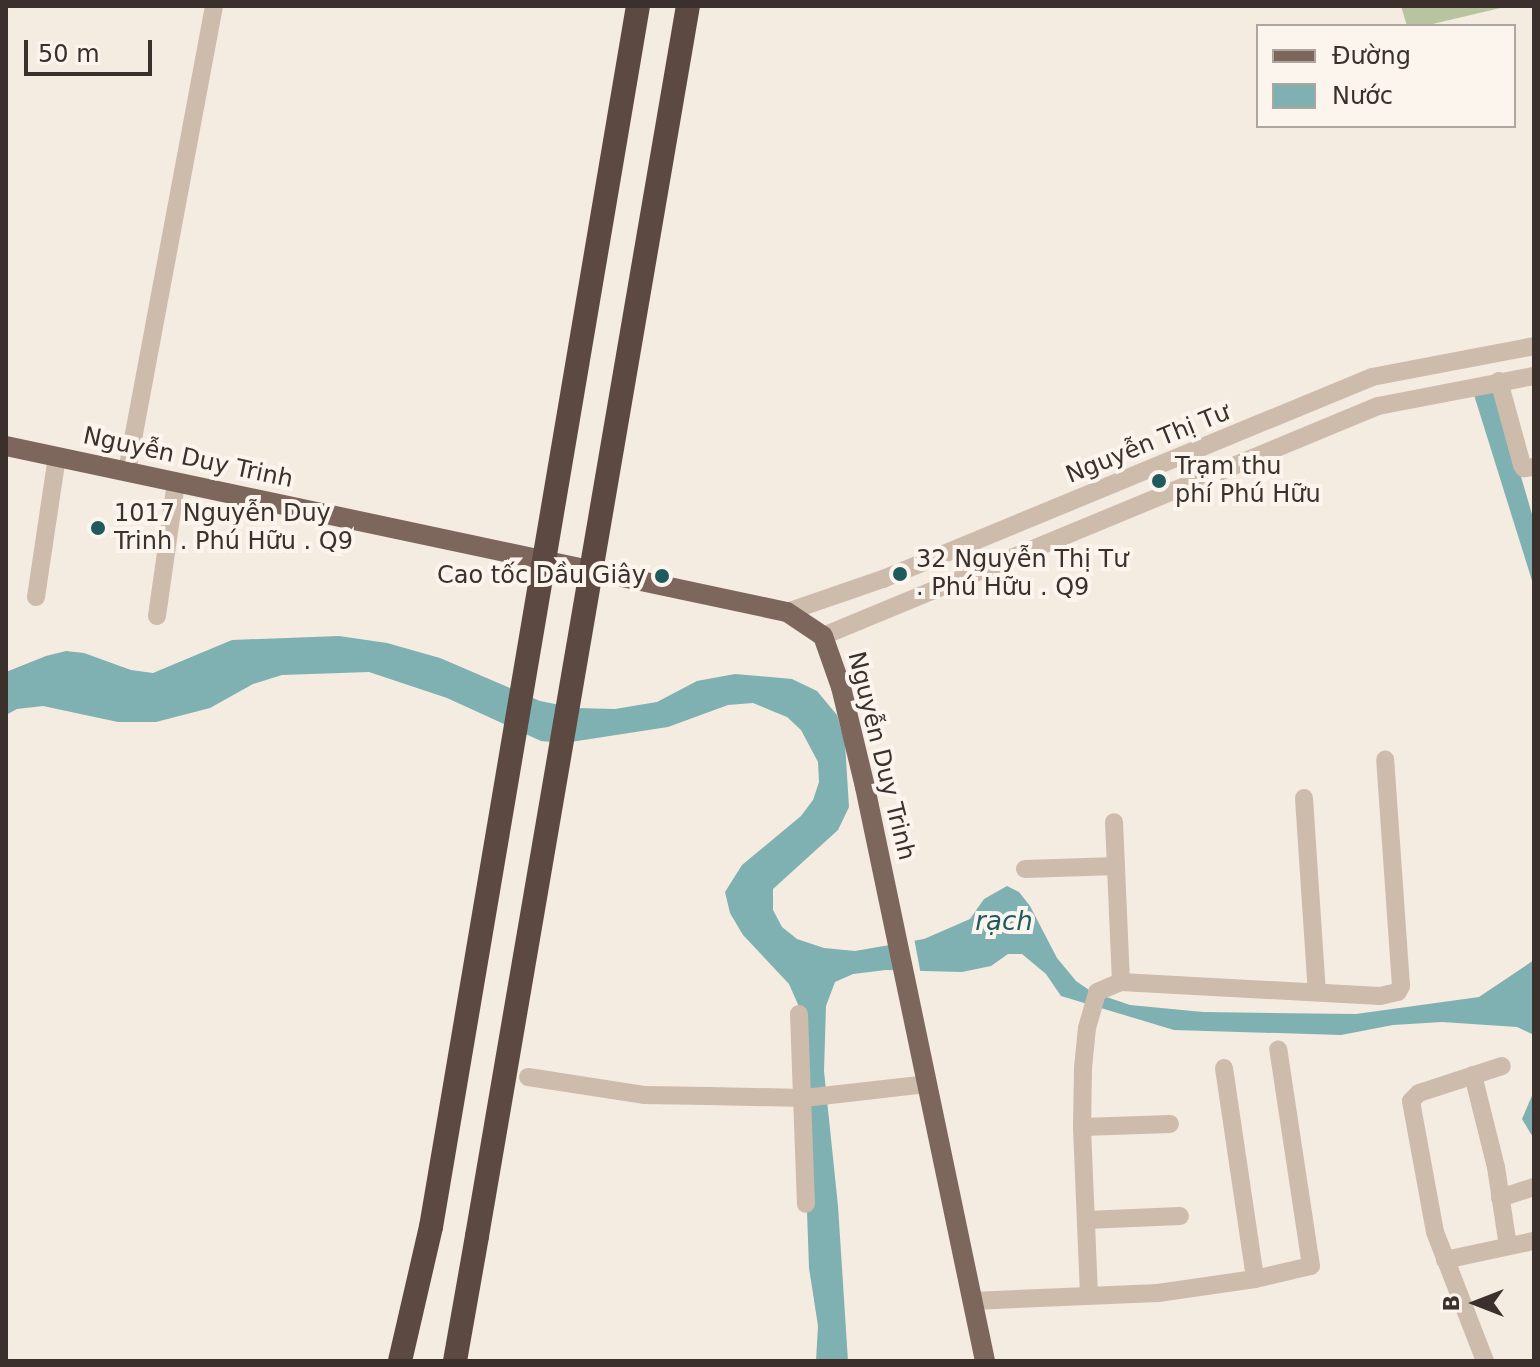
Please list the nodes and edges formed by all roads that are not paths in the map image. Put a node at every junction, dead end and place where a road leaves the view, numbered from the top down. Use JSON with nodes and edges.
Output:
{"nodes":[{"id":1,"x":214,"y":6,"type":"edge"},
{"id":2,"x":638,"y":6,"type":"edge"},
{"id":3,"x":688,"y":6,"type":"edge"},
{"id":4,"x":1534,"y":346,"type":"edge"},
{"id":5,"x":1534,"y":376,"type":"edge"},
{"id":6,"x":1499,"y":381,"type":"junction"},
{"id":7,"x":6,"y":446,"type":"edge"},
{"id":8,"x":57,"y":457,"type":"junction"},
{"id":9,"x":1534,"y":467,"type":"edge"},
{"id":10,"x":127,"y":471,"type":"junction"},
{"id":11,"x":176,"y":482,"type":"junction"},
{"id":12,"x":36,"y":597,"type":"dead end"},
{"id":13,"x":787,"y":612,"type":"junction"},
{"id":14,"x":157,"y":616,"type":"dead end"},
{"id":15,"x":823,"y":636,"type":"junction"},
{"id":16,"x":1385,"y":760,"type":"dead end"},
{"id":17,"x":1304,"y":798,"type":"dead end"},
{"id":18,"x":1114,"y":822,"type":"dead end"},
{"id":19,"x":1116,"y":866,"type":"junction"},
{"id":20,"x":1025,"y":869,"type":"dead end"},
{"id":21,"x":1121,"y":982,"type":"junction"},
{"id":22,"x":1317,"y":992,"type":"junction"},
{"id":23,"x":799,"y":1014,"type":"dead end"},
{"id":24,"x":1278,"y":1049,"type":"dead end"},
{"id":25,"x":1502,"y":1066,"type":"dead end"},
{"id":26,"x":1224,"y":1068,"type":"dead end"},
{"id":27,"x":1473,"y":1075,"type":"junction"},
{"id":28,"x":528,"y":1077,"type":"dead end"},
{"id":29,"x":926,"y":1084,"type":"junction"},
{"id":30,"x":803,"y":1098,"type":"junction"},
{"id":31,"x":1170,"y":1124,"type":"dead end"},
{"id":32,"x":1082,"y":1127,"type":"junction"},
{"id":33,"x":1534,"y":1187,"type":"edge"},
{"id":34,"x":1500,"y":1198,"type":"junction"},
{"id":35,"x":806,"y":1204,"type":"dead end"},
{"id":36,"x":1180,"y":1216,"type":"dead end"},
{"id":37,"x":1086,"y":1220,"type":"junction"},
{"id":38,"x":431,"y":1227,"type":"junction"},
{"id":39,"x":1534,"y":1241,"type":"edge"},
{"id":40,"x":1508,"y":1246,"type":"junction"},
{"id":41,"x":1445,"y":1260,"type":"junction"},
{"id":42,"x":1255,"y":1279,"type":"junction"},
{"id":43,"x":1089,"y":1295,"type":"junction"},
{"id":44,"x":972,"y":1301,"type":"junction"},
{"id":45,"x":400,"y":1361,"type":"edge"},
{"id":46,"x":408,"y":1361,"type":"edge"},
{"id":47,"x":456,"y":1361,"type":"edge"},
{"id":48,"x":985,"y":1361,"type":"edge"},
{"id":49,"x":1485,"y":1361,"type":"edge"}],
"edges":[{"from":1,"to":10,"type":"street"},
{"from":2,"to":38,"type":"highway","bridge":true},
{"from":3,"to":47,"type":"highway","bridge":true},
{"from":4,"to":13,"type":"street","name":"Nguyễn Thị Tư"},
{"from":5,"to":6,"type":"street"},
{"from":6,"to":9,"type":"street"},
{"from":6,"to":15,"type":"street"},
{"from":7,"to":8,"type":"main road","name":"Nguyễn Duy Trinh"},
{"from":8,"to":10,"type":"main road","name":"Nguyễn Duy Trinh"},
{"from":8,"to":12,"type":"street"},
{"from":10,"to":11,"type":"main road","name":"Nguyễn Duy Trinh"},
{"from":11,"to":13,"type":"main road","name":"Nguyễn Duy Trinh"},
{"from":11,"to":14,"type":"street"},
{"from":13,"to":15,"type":"main road","name":"Nguyễn Duy Trinh"},
{"from":15,"to":29,"type":"main road","name":"Nguyễn Duy Trinh"},
{"from":16,"to":22,"type":"street"},
{"from":17,"to":22,"type":"street"},
{"from":18,"to":19,"type":"street"},
{"from":19,"to":20,"type":"street"},
{"from":19,"to":21,"type":"street"},
{"from":21,"to":22,"type":"street"},
{"from":21,"to":32,"type":"street"},
{"from":23,"to":30,"type":"street"},
{"from":24,"to":42,"type":"street"},
{"from":25,"to":27,"type":"street"},
{"from":26,"to":42,"type":"street"},
{"from":27,"to":34,"type":"street"},
{"from":27,"to":41,"type":"street"},
{"from":28,"to":30,"type":"street"},
{"from":29,"to":30,"type":"street"},
{"from":29,"to":44,"type":"main road"},
{"from":30,"to":35,"type":"street"},
{"from":31,"to":32,"type":"street"},
{"from":32,"to":37,"type":"street"},
{"from":33,"to":34,"type":"street"},
{"from":34,"to":40,"type":"street"},
{"from":36,"to":37,"type":"street"},
{"from":37,"to":43,"type":"street"},
{"from":38,"to":45,"type":"highway"},
{"from":38,"to":46,"type":"highway"},
{"from":39,"to":40,"type":"street"},
{"from":40,"to":41,"type":"street"},
{"from":41,"to":49,"type":"street"},
{"from":42,"to":43,"type":"street"},
{"from":43,"to":44,"type":"street"},
{"from":44,"to":48,"type":"main road"}]}
